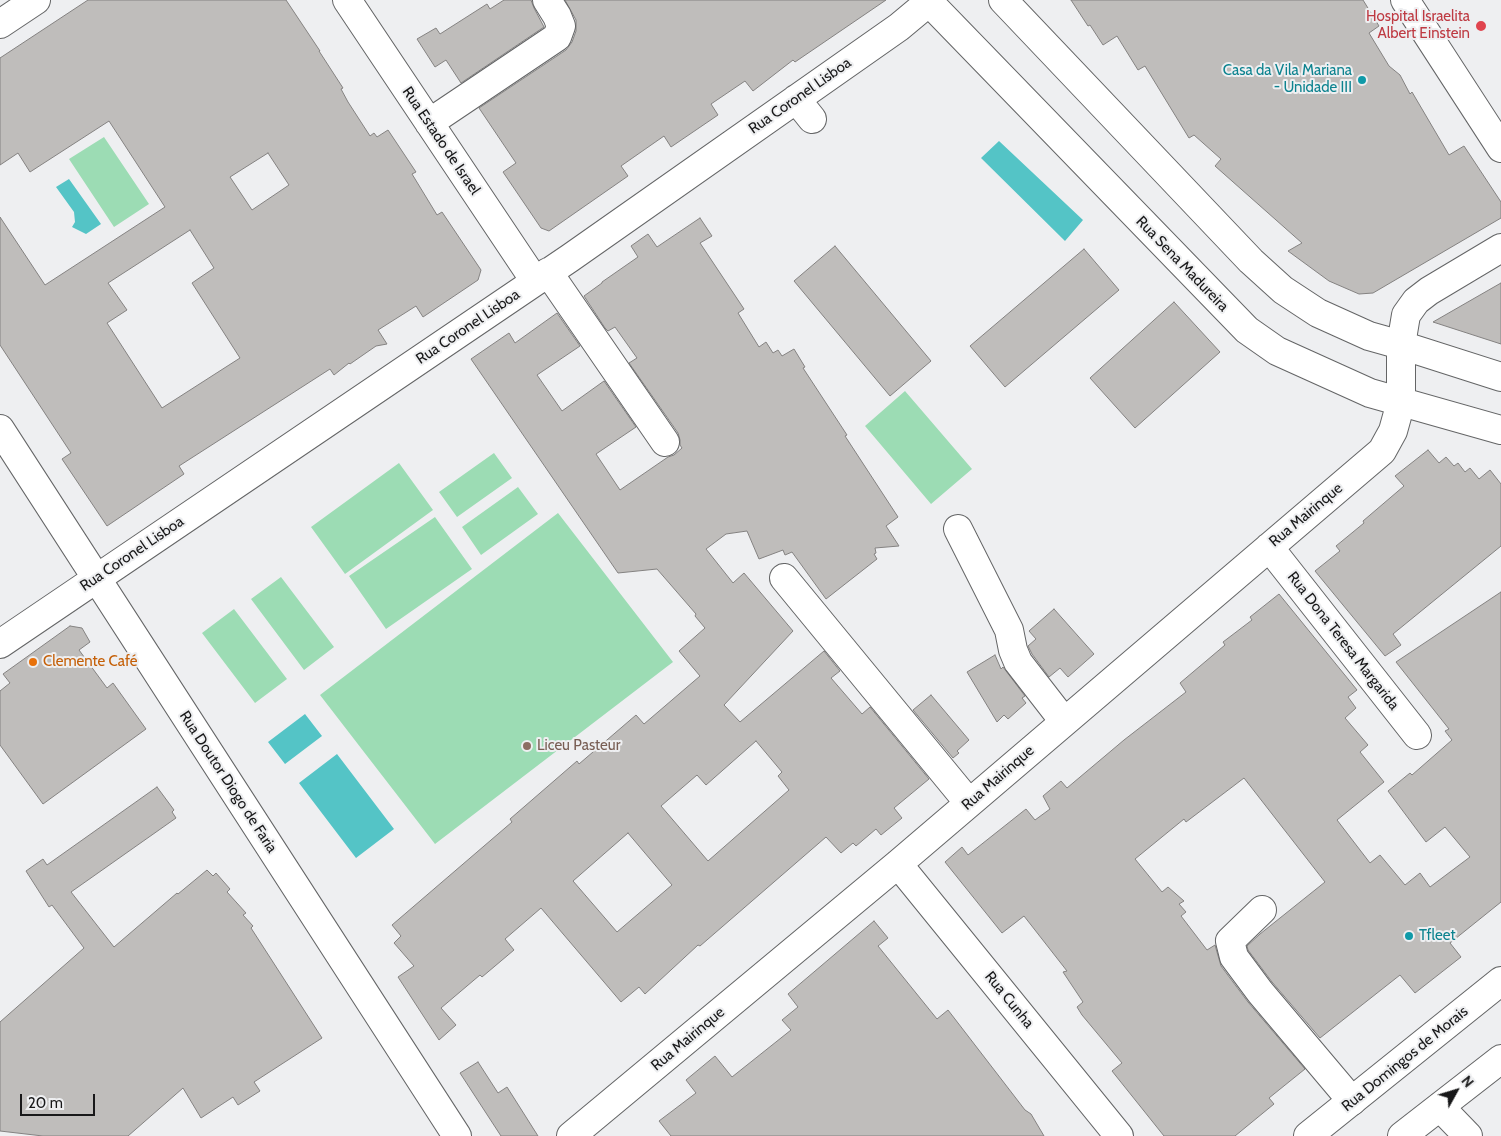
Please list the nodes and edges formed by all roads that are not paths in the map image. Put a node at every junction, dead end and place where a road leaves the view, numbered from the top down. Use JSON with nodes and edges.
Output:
{"nodes":[{"id":1,"x":36,"y":0,"type":"edge"},
{"id":2,"x":347,"y":0,"type":"edge"},
{"id":3,"x":547,"y":0,"type":"edge"},
{"id":4,"x":1003,"y":0,"type":"edge"},
{"id":5,"x":1405,"y":0,"type":"edge"},
{"id":6,"x":928,"y":1,"type":"edge"},
{"id":7,"x":0,"y":24,"type":"edge"},
{"id":8,"x":1490,"y":110,"type":"edge"},
{"id":9,"x":430,"y":123,"type":"junction"},
{"id":10,"x":1501,"y":148,"type":"edge"},
{"id":11,"x":1501,"y":248,"type":"edge"},
{"id":12,"x":542,"y":277,"type":"junction"},
{"id":13,"x":1402,"y":345,"type":"junction"},
{"id":14,"x":1501,"y":377,"type":"edge"},
{"id":15,"x":1401,"y":402,"type":"junction"},
{"id":16,"x":0,"y":428,"type":"edge"},
{"id":17,"x":1501,"y":430,"type":"edge"},
{"id":18,"x":665,"y":442,"type":"dead end"},
{"id":19,"x":958,"y":529,"type":"dead end"},
{"id":20,"x":1269,"y":547,"type":"junction"},
{"id":21,"x":97,"y":578,"type":"junction"},
{"id":22,"x":784,"y":578,"type":"dead end"},
{"id":23,"x":0,"y":644,"type":"edge"},
{"id":24,"x":1065,"y":721,"type":"junction"},
{"id":25,"x":1417,"y":736,"type":"dead end"},
{"id":26,"x":969,"y":803,"type":"junction"},
{"id":27,"x":898,"y":864,"type":"junction"},
{"id":28,"x":1262,"y":910,"type":"dead end"},
{"id":29,"x":1501,"y":981,"type":"edge"},
{"id":30,"x":1501,"y":1059,"type":"edge"},
{"id":31,"x":1352,"y":1101,"type":"junction"},
{"id":32,"x":1440,"y":1107,"type":"junction"},
{"id":33,"x":456,"y":1136,"type":"edge"},
{"id":34,"x":571,"y":1136,"type":"edge"},
{"id":35,"x":1119,"y":1136,"type":"edge"},
{"id":36,"x":1308,"y":1136,"type":"edge"},
{"id":37,"x":1402,"y":1136,"type":"edge"},
{"id":38,"x":1468,"y":1136,"type":"edge"}],
"edges":[{"from":1,"to":7,"type":"street"},
{"from":2,"to":9,"type":"street","name":"Rua Estado de Israel"},
{"from":3,"to":9,"type":"street"},
{"from":4,"to":13,"type":"street"},
{"from":5,"to":8,"type":"street"},
{"from":6,"to":12,"type":"street","name":"Rua Coronel Lisboa"},
{"from":6,"to":15,"type":"street","name":"Rua Sena Madureira"},
{"from":8,"to":10,"type":"street"},
{"from":9,"to":12,"type":"street","name":"Rua Estado de Israel"},
{"from":11,"to":13,"type":"street","name":"Rua Mairinque"},
{"from":12,"to":18,"type":"street","name":"Rua Estado de Israel"},
{"from":12,"to":21,"type":"street","name":"Rua Coronel Lisboa"},
{"from":13,"to":14,"type":"street"},
{"from":13,"to":15,"type":"street","name":"Rua Mairinque"},
{"from":15,"to":17,"type":"street","name":"Rua Sena Madureira"},
{"from":15,"to":20,"type":"street","name":"Rua Mairinque"},
{"from":16,"to":21,"type":"street","name":"Rua Doutor Diogo de Faria"},
{"from":19,"to":24,"type":"street"},
{"from":20,"to":24,"type":"street","name":"Rua Mairinque"},
{"from":20,"to":25,"type":"street","name":"Rua Dona Teresa Margarida"},
{"from":21,"to":23,"type":"street","name":"Rua Coronel Lisboa"},
{"from":21,"to":33,"type":"street","name":"Rua Doutor Diogo de Faria"},
{"from":22,"to":26,"type":"street"},
{"from":24,"to":26,"type":"street","name":"Rua Mairinque"},
{"from":26,"to":27,"type":"street","name":"Rua Mairinque"},
{"from":27,"to":34,"type":"street","name":"Rua Mairinque"},
{"from":27,"to":35,"type":"street","name":"Rua Cunha"},
{"from":28,"to":31,"type":"street"},
{"from":29,"to":31,"type":"street","name":"Rua Domingos de Morais"},
{"from":30,"to":32,"type":"street"},
{"from":31,"to":36,"type":"street","name":"Rua Domingos de Morais"},
{"from":32,"to":37,"type":"street"},
{"from":32,"to":38,"type":"street"}]}
